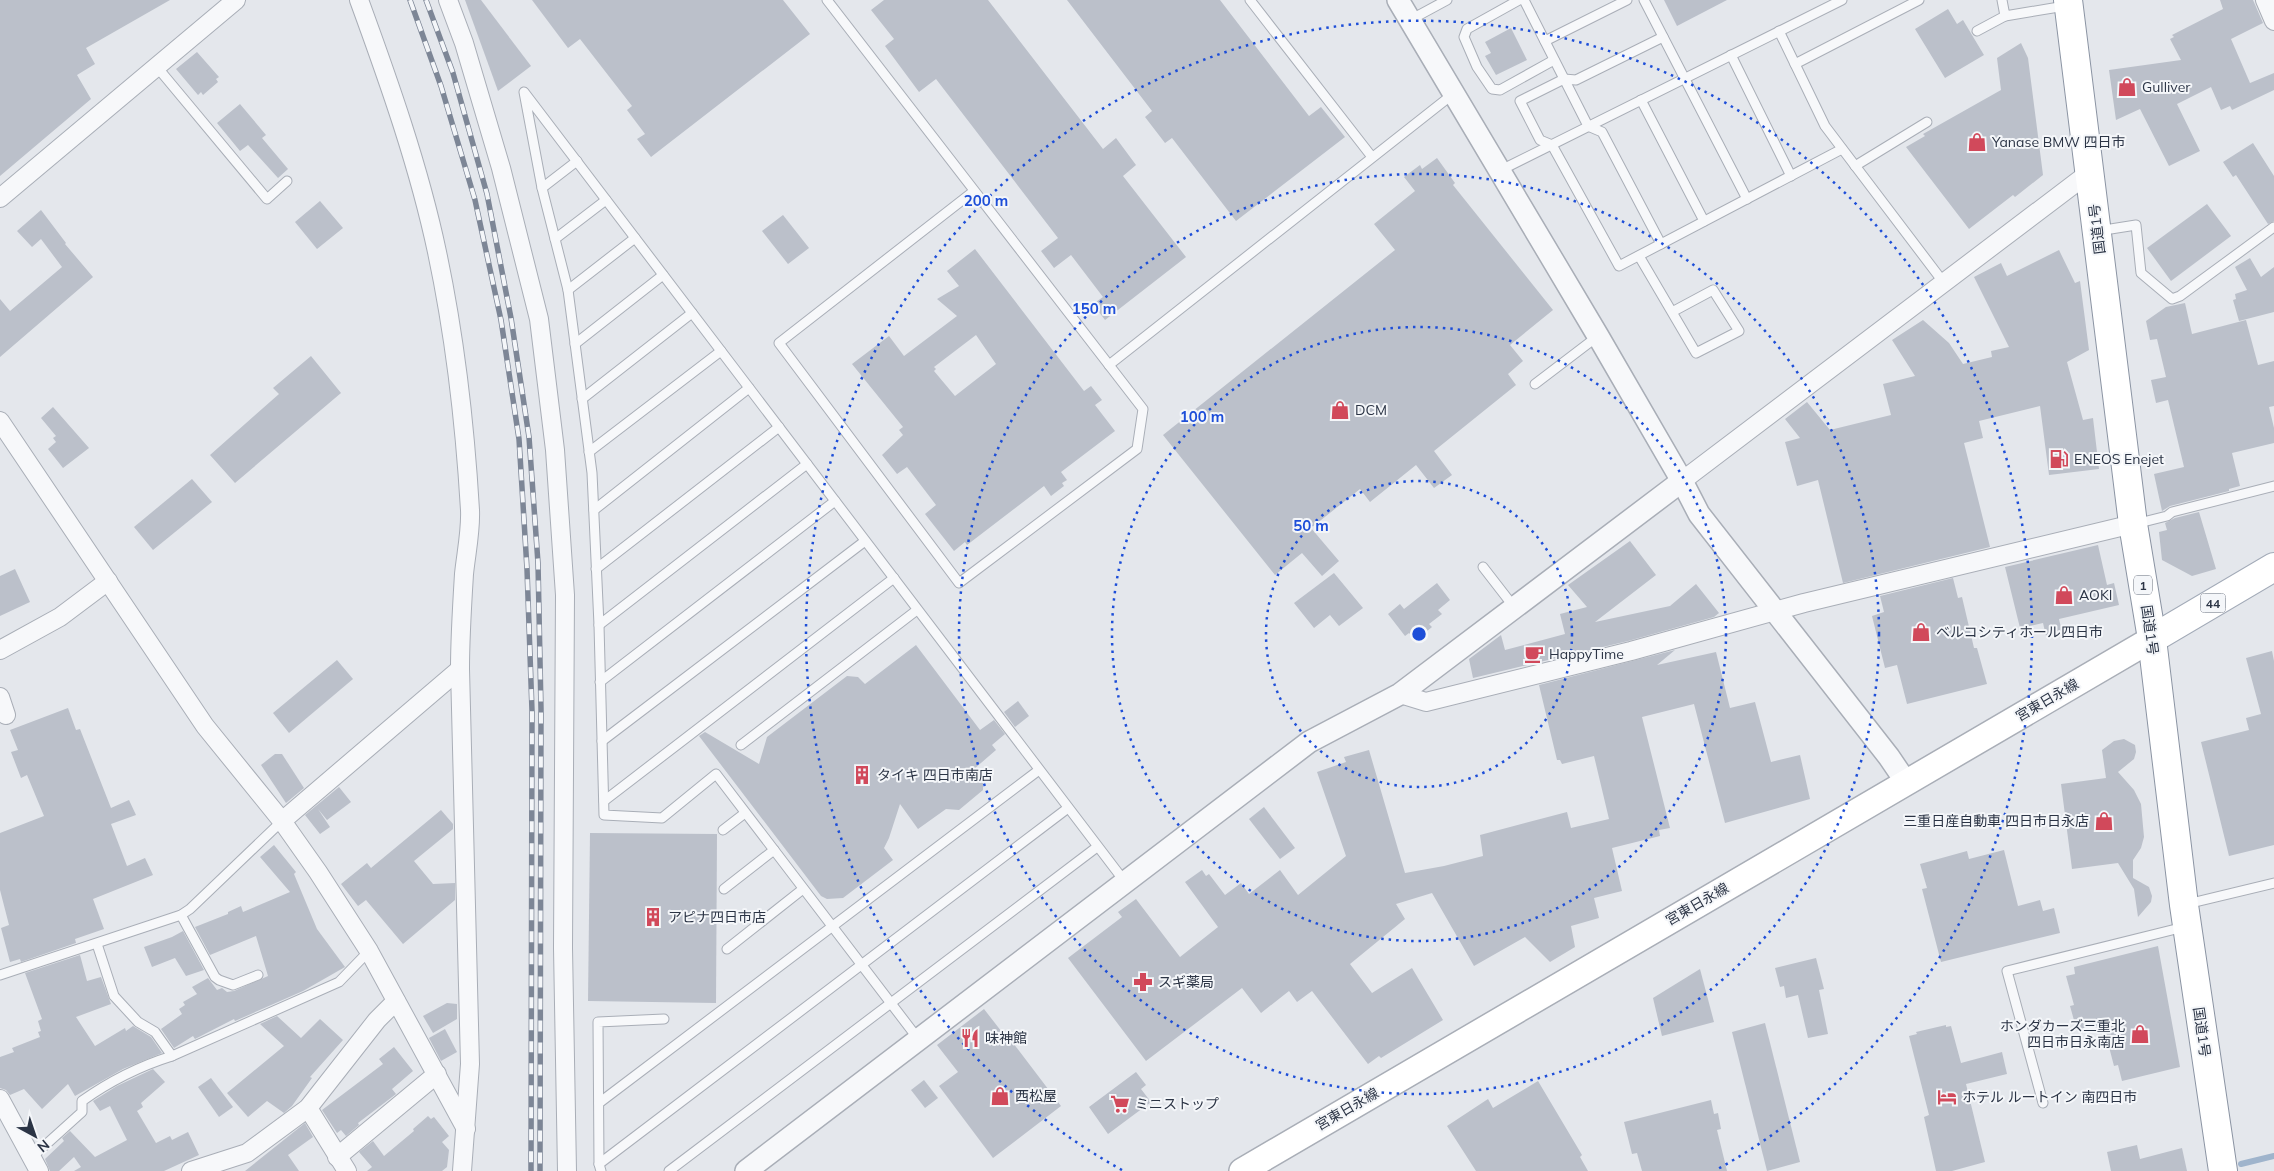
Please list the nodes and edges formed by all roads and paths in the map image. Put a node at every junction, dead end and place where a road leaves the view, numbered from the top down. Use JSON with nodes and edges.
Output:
{"nodes":[{"id":1,"x":236,"y":0,"type":"edge"},
{"id":2,"x":359,"y":0,"type":"edge"},
{"id":3,"x":448,"y":0,"type":"edge"},
{"id":4,"x":826,"y":0,"type":"edge"},
{"id":5,"x":1250,"y":0,"type":"edge"},
{"id":6,"x":1398,"y":0,"type":"edge"},
{"id":7,"x":1447,"y":0,"type":"edge"},
{"id":8,"x":1519,"y":0,"type":"edge"},
{"id":9,"x":1524,"y":0,"type":"edge"},
{"id":10,"x":1627,"y":0,"type":"edge"},
{"id":11,"x":1644,"y":0,"type":"edge"},
{"id":12,"x":1842,"y":0,"type":"edge"},
{"id":13,"x":1919,"y":0,"type":"edge"},
{"id":14,"x":2002,"y":0,"type":"edge"},
{"id":15,"x":2265,"y":0,"type":"edge"},
{"id":16,"x":2068,"y":3,"type":"edge"},
{"id":17,"x":2005,"y":16,"type":"junction"},
{"id":18,"x":1410,"y":20,"type":"junction"},
{"id":19,"x":2274,"y":21,"type":"edge"},
{"id":20,"x":1779,"y":31,"type":"junction"},
{"id":21,"x":1977,"y":31,"type":"dead end"},
{"id":22,"x":1662,"y":37,"type":"junction"},
{"id":23,"x":1545,"y":42,"type":"junction"},
{"id":24,"x":1732,"y":55,"type":"junction"},
{"id":25,"x":1554,"y":60,"type":"junction"},
{"id":26,"x":1795,"y":64,"type":"junction"},
{"id":27,"x":157,"y":67,"type":"junction"},
{"id":28,"x":1685,"y":78,"type":"junction"},
{"id":29,"x":1564,"y":79,"type":"junction"},
{"id":30,"x":1453,"y":93,"type":"junction"},
{"id":31,"x":1642,"y":100,"type":"junction"},
{"id":32,"x":1927,"y":122,"type":"dead end"},
{"id":33,"x":1588,"y":126,"type":"junction"},
{"id":34,"x":1552,"y":144,"type":"junction"},
{"id":35,"x":1842,"y":149,"type":"junction"},
{"id":36,"x":1372,"y":157,"type":"junction"},
{"id":37,"x":577,"y":161,"type":"junction"},
{"id":38,"x":1855,"y":166,"type":"junction"},
{"id":39,"x":1499,"y":171,"type":"junction"},
{"id":40,"x":2090,"y":172,"type":"junction"},
{"id":41,"x":1791,"y":176,"type":"junction"},
{"id":42,"x":287,"y":182,"type":"dead end"},
{"id":43,"x":542,"y":188,"type":"junction"},
{"id":44,"x":974,"y":191,"type":"junction"},
{"id":45,"x":0,"y":198,"type":"edge"},
{"id":46,"x":1747,"y":199,"type":"junction"},
{"id":47,"x":606,"y":200,"type":"junction"},
{"id":48,"x":1704,"y":221,"type":"junction"},
{"id":49,"x":2274,"y":227,"type":"edge"},
{"id":50,"x":2097,"y":231,"type":"junction"},
{"id":51,"x":635,"y":238,"type":"junction"},
{"id":52,"x":555,"y":240,"type":"junction"},
{"id":53,"x":1661,"y":244,"type":"junction"},
{"id":54,"x":1639,"y":256,"type":"junction"},
{"id":55,"x":663,"y":275,"type":"junction"},
{"id":56,"x":1944,"y":283,"type":"junction"},
{"id":57,"x":568,"y":290,"type":"junction"},
{"id":58,"x":1672,"y":312,"type":"junction"},
{"id":59,"x":692,"y":313,"type":"junction"},
{"id":60,"x":1598,"y":336,"type":"junction"},
{"id":61,"x":575,"y":344,"type":"junction"},
{"id":62,"x":721,"y":351,"type":"junction"},
{"id":63,"x":1109,"y":365,"type":"junction"},
{"id":64,"x":1535,"y":384,"type":"dead end"},
{"id":65,"x":749,"y":388,"type":"junction"},
{"id":66,"x":582,"y":399,"type":"junction"},
{"id":67,"x":0,"y":421,"type":"edge"},
{"id":68,"x":779,"y":427,"type":"junction"},
{"id":69,"x":589,"y":452,"type":"junction"},
{"id":70,"x":807,"y":464,"type":"junction"},
{"id":71,"x":1682,"y":482,"type":"junction"},
{"id":72,"x":2274,"y":486,"type":"edge"},
{"id":73,"x":834,"y":500,"type":"junction"},
{"id":74,"x":594,"y":510,"type":"junction"},
{"id":75,"x":2133,"y":524,"type":"junction"},
{"id":76,"x":865,"y":541,"type":"junction"},
{"id":77,"x":1483,"y":566,"type":"dead end"},
{"id":78,"x":2274,"y":567,"type":"edge"},
{"id":79,"x":596,"y":569,"type":"junction"},
{"id":80,"x":894,"y":578,"type":"junction"},
{"id":81,"x":108,"y":581,"type":"junction"},
{"id":82,"x":1514,"y":607,"type":"junction"},
{"id":83,"x":917,"y":610,"type":"junction"},
{"id":84,"x":1774,"y":612,"type":"junction"},
{"id":85,"x":599,"y":624,"type":"junction"},
{"id":86,"x":2152,"y":639,"type":"junction"},
{"id":87,"x":0,"y":650,"type":"edge"},
{"id":88,"x":460,"y":669,"type":"junction"},
{"id":89,"x":600,"y":682,"type":"junction"},
{"id":90,"x":1400,"y":694,"type":"junction"},
{"id":91,"x":0,"y":697,"type":"edge"},
{"id":92,"x":6,"y":715,"type":"dead end"},
{"id":93,"x":602,"y":741,"type":"junction"},
{"id":94,"x":741,"y":745,"type":"dead end"},
{"id":95,"x":1039,"y":770,"type":"junction"},
{"id":96,"x":1906,"y":782,"type":"junction"},
{"id":97,"x":604,"y":801,"type":"junction"},
{"id":98,"x":1068,"y":808,"type":"junction"},
{"id":99,"x":745,"y":812,"type":"junction"},
{"id":100,"x":282,"y":822,"type":"junction"},
{"id":101,"x":723,"y":830,"type":"dead end"},
{"id":102,"x":1097,"y":847,"type":"junction"},
{"id":103,"x":774,"y":850,"type":"junction"},
{"id":104,"x":1126,"y":882,"type":"junction"},
{"id":105,"x":2274,"y":883,"type":"edge"},
{"id":106,"x":724,"y":889,"type":"dead end"},
{"id":107,"x":803,"y":889,"type":"junction"},
{"id":108,"x":181,"y":915,"type":"junction"},
{"id":109,"x":2186,"y":916,"type":"junction"},
{"id":110,"x":832,"y":926,"type":"junction"},
{"id":111,"x":96,"y":944,"type":"junction"},
{"id":112,"x":727,"y":949,"type":"dead end"},
{"id":113,"x":369,"y":951,"type":"junction"},
{"id":114,"x":861,"y":965,"type":"junction"},
{"id":115,"x":0,"y":975,"type":"edge"},
{"id":116,"x":258,"y":975,"type":"dead end"},
{"id":117,"x":396,"y":1001,"type":"junction"},
{"id":118,"x":891,"y":1003,"type":"junction"},
{"id":119,"x":664,"y":1019,"type":"dead end"},
{"id":120,"x":919,"y":1040,"type":"junction"},
{"id":121,"x":172,"y":1056,"type":"junction"},
{"id":122,"x":436,"y":1074,"type":"junction"},
{"id":123,"x":0,"y":1099,"type":"edge"},
{"id":124,"x":2043,"y":1103,"type":"dead end"},
{"id":125,"x":599,"y":1104,"type":"junction"},
{"id":126,"x":308,"y":1108,"type":"junction"},
{"id":127,"x":466,"y":1129,"type":"junction"},
{"id":128,"x":342,"y":1164,"type":"edge"},
{"id":129,"x":35,"y":1165,"type":"edge"},
{"id":130,"x":600,"y":1168,"type":"edge"},
{"id":131,"x":191,"y":1171,"type":"edge"},
{"id":132,"x":462,"y":1171,"type":"edge"},
{"id":133,"x":568,"y":1171,"type":"edge"},
{"id":134,"x":669,"y":1171,"type":"edge"},
{"id":135,"x":746,"y":1171,"type":"edge"},
{"id":136,"x":1242,"y":1171,"type":"edge"},
{"id":137,"x":2223,"y":1171,"type":"edge"}],
"edges":[{"from":1,"to":27,"type":"street"},
{"from":2,"to":88,"type":"street"},
{"from":3,"to":133,"type":"street"},
{"from":4,"to":44,"type":"lane"},
{"from":5,"to":36,"type":"lane"},
{"from":6,"to":18,"type":"street"},
{"from":7,"to":18,"type":"lane"},
{"from":8,"to":25,"type":"lane"},
{"from":9,"to":23,"type":"lane"},
{"from":10,"to":23,"type":"lane"},
{"from":11,"to":22,"type":"lane"},
{"from":12,"to":20,"type":"lane"},
{"from":13,"to":26,"type":"lane"},
{"from":14,"to":17,"type":"lane"},
{"from":15,"to":19,"type":"street"},
{"from":16,"to":17,"type":"lane"},
{"from":16,"to":40,"type":"main road","name":"国道1号","number":"1"},
{"from":17,"to":21,"type":"lane"},
{"from":18,"to":30,"type":"street"},
{"from":20,"to":24,"type":"lane"},
{"from":20,"to":26,"type":"lane"},
{"from":22,"to":28,"type":"lane"},
{"from":22,"to":29,"type":"lane"},
{"from":23,"to":25,"type":"lane"},
{"from":24,"to":28,"type":"lane"},
{"from":24,"to":41,"type":"lane"},
{"from":25,"to":29,"type":"lane"},
{"from":26,"to":35,"type":"lane"},
{"from":27,"to":42,"type":"lane"},
{"from":27,"to":45,"type":"street"},
{"from":28,"to":31,"type":"lane"},
{"from":28,"to":46,"type":"lane"},
{"from":29,"to":33,"type":"lane"},
{"from":29,"to":34,"type":"lane"},
{"from":30,"to":36,"type":"lane"},
{"from":30,"to":39,"type":"street"},
{"from":31,"to":33,"type":"lane"},
{"from":31,"to":48,"type":"lane"},
{"from":32,"to":38,"type":"lane"},
{"from":33,"to":34,"type":"lane"},
{"from":33,"to":53,"type":"lane"},
{"from":34,"to":39,"type":"lane"},
{"from":34,"to":54,"type":"lane"},
{"from":35,"to":38,"type":"lane"},
{"from":35,"to":41,"type":"lane"},
{"from":36,"to":63,"type":"lane"},
{"from":37,"to":43,"type":"lane"},
{"from":37,"to":43,"type":"lane"},
{"from":37,"to":47,"type":"lane"},
{"from":38,"to":56,"type":"lane"},
{"from":39,"to":60,"type":"street"},
{"from":40,"to":50,"type":"main road","name":"国道1号","number":"1"},
{"from":40,"to":56,"type":"street"},
{"from":41,"to":46,"type":"lane"},
{"from":43,"to":52,"type":"lane"},
{"from":44,"to":63,"type":"lane"},
{"from":44,"to":63,"type":"lane"},
{"from":46,"to":48,"type":"lane"},
{"from":47,"to":51,"type":"lane"},
{"from":47,"to":52,"type":"lane"},
{"from":48,"to":53,"type":"lane"},
{"from":49,"to":50,"type":"lane"},
{"from":50,"to":75,"type":"main road","name":"国道1号","number":"1"},
{"from":51,"to":55,"type":"lane"},
{"from":51,"to":57,"type":"lane"},
{"from":52,"to":57,"type":"lane"},
{"from":53,"to":54,"type":"lane"},
{"from":54,"to":58,"type":"lane"},
{"from":55,"to":59,"type":"lane"},
{"from":55,"to":61,"type":"lane"},
{"from":56,"to":71,"type":"street"},
{"from":57,"to":61,"type":"lane"},
{"from":58,"to":58,"type":"lane"},
{"from":59,"to":62,"type":"lane"},
{"from":59,"to":66,"type":"lane"},
{"from":60,"to":64,"type":"lane"},
{"from":60,"to":71,"type":"street"},
{"from":61,"to":66,"type":"lane"},
{"from":62,"to":65,"type":"lane"},
{"from":62,"to":69,"type":"lane"},
{"from":65,"to":68,"type":"lane"},
{"from":65,"to":74,"type":"lane"},
{"from":66,"to":69,"type":"lane"},
{"from":67,"to":81,"type":"street"},
{"from":68,"to":70,"type":"lane"},
{"from":68,"to":79,"type":"lane"},
{"from":69,"to":74,"type":"lane"},
{"from":70,"to":73,"type":"lane"},
{"from":70,"to":85,"type":"lane"},
{"from":71,"to":82,"type":"street"},
{"from":71,"to":84,"type":"street"},
{"from":72,"to":75,"type":"lane"},
{"from":73,"to":76,"type":"lane"},
{"from":73,"to":89,"type":"lane"},
{"from":74,"to":79,"type":"lane"},
{"from":75,"to":84,"type":"street"},
{"from":75,"to":86,"type":"main road","name":"国道1号","number":"1"},
{"from":76,"to":80,"type":"lane"},
{"from":76,"to":93,"type":"lane"},
{"from":77,"to":82,"type":"lane"},
{"from":78,"to":86,"type":"main road","number":"44"},
{"from":79,"to":85,"type":"lane"},
{"from":80,"to":83,"type":"lane"},
{"from":80,"to":97,"type":"lane"},
{"from":81,"to":87,"type":"street"},
{"from":81,"to":100,"type":"street"},
{"from":82,"to":90,"type":"street"},
{"from":83,"to":94,"type":"lane"},
{"from":83,"to":95,"type":"lane"},
{"from":84,"to":90,"type":"street"},
{"from":84,"to":96,"type":"street"},
{"from":85,"to":89,"type":"lane"},
{"from":86,"to":96,"type":"main road","name":"宮東日永線"},
{"from":86,"to":109,"type":"main road","name":"国道1号","number":"1"},
{"from":88,"to":100,"type":"street"},
{"from":88,"to":127,"type":"street"},
{"from":89,"to":93,"type":"lane"},
{"from":90,"to":104,"type":"street"},
{"from":91,"to":92,"type":"street"},
{"from":93,"to":97,"type":"lane"},
{"from":95,"to":98,"type":"lane"},
{"from":95,"to":110,"type":"lane"},
{"from":96,"to":136,"type":"main road","name":"宮東日永線"},
{"from":97,"to":99,"type":"lane"},
{"from":98,"to":102,"type":"lane"},
{"from":98,"to":114,"type":"lane"},
{"from":99,"to":101,"type":"lane"},
{"from":99,"to":103,"type":"lane"},
{"from":100,"to":108,"type":"lane"},
{"from":100,"to":113,"type":"street"},
{"from":102,"to":104,"type":"lane"},
{"from":102,"to":118,"type":"lane"},
{"from":103,"to":106,"type":"lane"},
{"from":103,"to":107,"type":"lane"},
{"from":104,"to":120,"type":"street"},
{"from":105,"to":109,"type":"lane"},
{"from":107,"to":110,"type":"lane"},
{"from":107,"to":112,"type":"lane"},
{"from":108,"to":111,"type":"lane"},
{"from":108,"to":116,"type":"lane"},
{"from":109,"to":124,"type":"lane"},
{"from":109,"to":137,"type":"main road","name":"国道1号","number":"1"},
{"from":110,"to":114,"type":"lane"},
{"from":110,"to":125,"type":"lane"},
{"from":111,"to":115,"type":"lane"},
{"from":111,"to":121,"type":"lane"},
{"from":113,"to":117,"type":"street"},
{"from":113,"to":121,"type":"lane"},
{"from":114,"to":118,"type":"lane"},
{"from":114,"to":130,"type":"lane"},
{"from":117,"to":122,"type":"street"},
{"from":117,"to":126,"type":"street"},
{"from":118,"to":120,"type":"lane"},
{"from":118,"to":134,"type":"lane"},
{"from":119,"to":125,"type":"lane"},
{"from":120,"to":135,"type":"street"},
{"from":121,"to":129,"type":"lane"},
{"from":122,"to":127,"type":"street"},
{"from":122,"to":128,"type":"street"},
{"from":123,"to":129,"type":"street"},
{"from":125,"to":130,"type":"lane"},
{"from":126,"to":128,"type":"street"},
{"from":126,"to":131,"type":"street"},
{"from":127,"to":132,"type":"street"}]}
